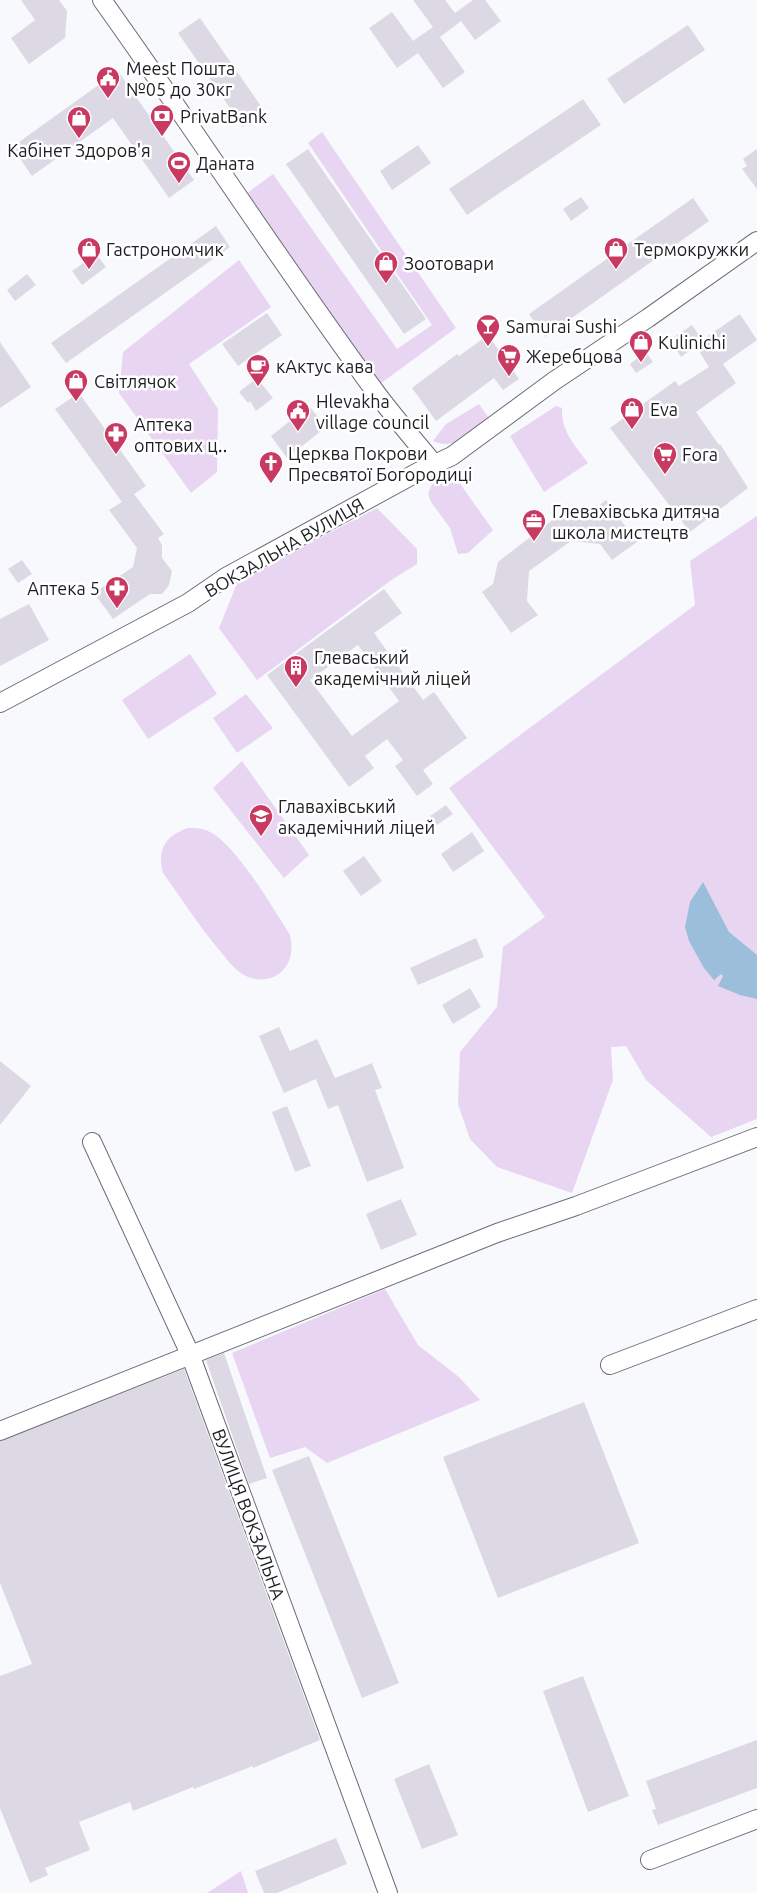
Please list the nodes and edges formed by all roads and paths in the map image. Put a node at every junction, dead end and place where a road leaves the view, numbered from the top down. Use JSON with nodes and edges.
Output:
{"nodes":[{"id":1,"x":102,"y":0,"type":"edge"},
{"id":2,"x":757,"y":241,"type":"edge"},
{"id":3,"x":434,"y":464,"type":"junction"},
{"id":4,"x":0,"y":703,"type":"edge"},
{"id":5,"x":757,"y":1137,"type":"edge"},
{"id":6,"x":92,"y":1142,"type":"dead end"},
{"id":7,"x":757,"y":1309,"type":"edge"},
{"id":8,"x":190,"y":1354,"type":"junction"},
{"id":9,"x":610,"y":1365,"type":"dead end"},
{"id":10,"x":0,"y":1431,"type":"edge"},
{"id":11,"x":757,"y":1819,"type":"edge"},
{"id":12,"x":650,"y":1860,"type":"dead end"},
{"id":13,"x":388,"y":1893,"type":"edge"}],
"edges":[{"from":1,"to":3,"type":"street"},
{"from":2,"to":3,"type":"street","name":"ВОКЗАЛЬНА ВУЛИЦЯ"},
{"from":3,"to":4,"type":"street","name":"ВОКЗАЛЬНА ВУЛИЦЯ"},
{"from":5,"to":8,"type":"street"},
{"from":6,"to":8,"type":"street","name":"ВУЛИЦЯ ВОКЗАЛЬНА"},
{"from":7,"to":9,"type":"street"},
{"from":8,"to":10,"type":"street"},
{"from":8,"to":13,"type":"street","name":"ВУЛИЦЯ ВОКЗАЛЬНА"},
{"from":11,"to":12,"type":"street"}]}
